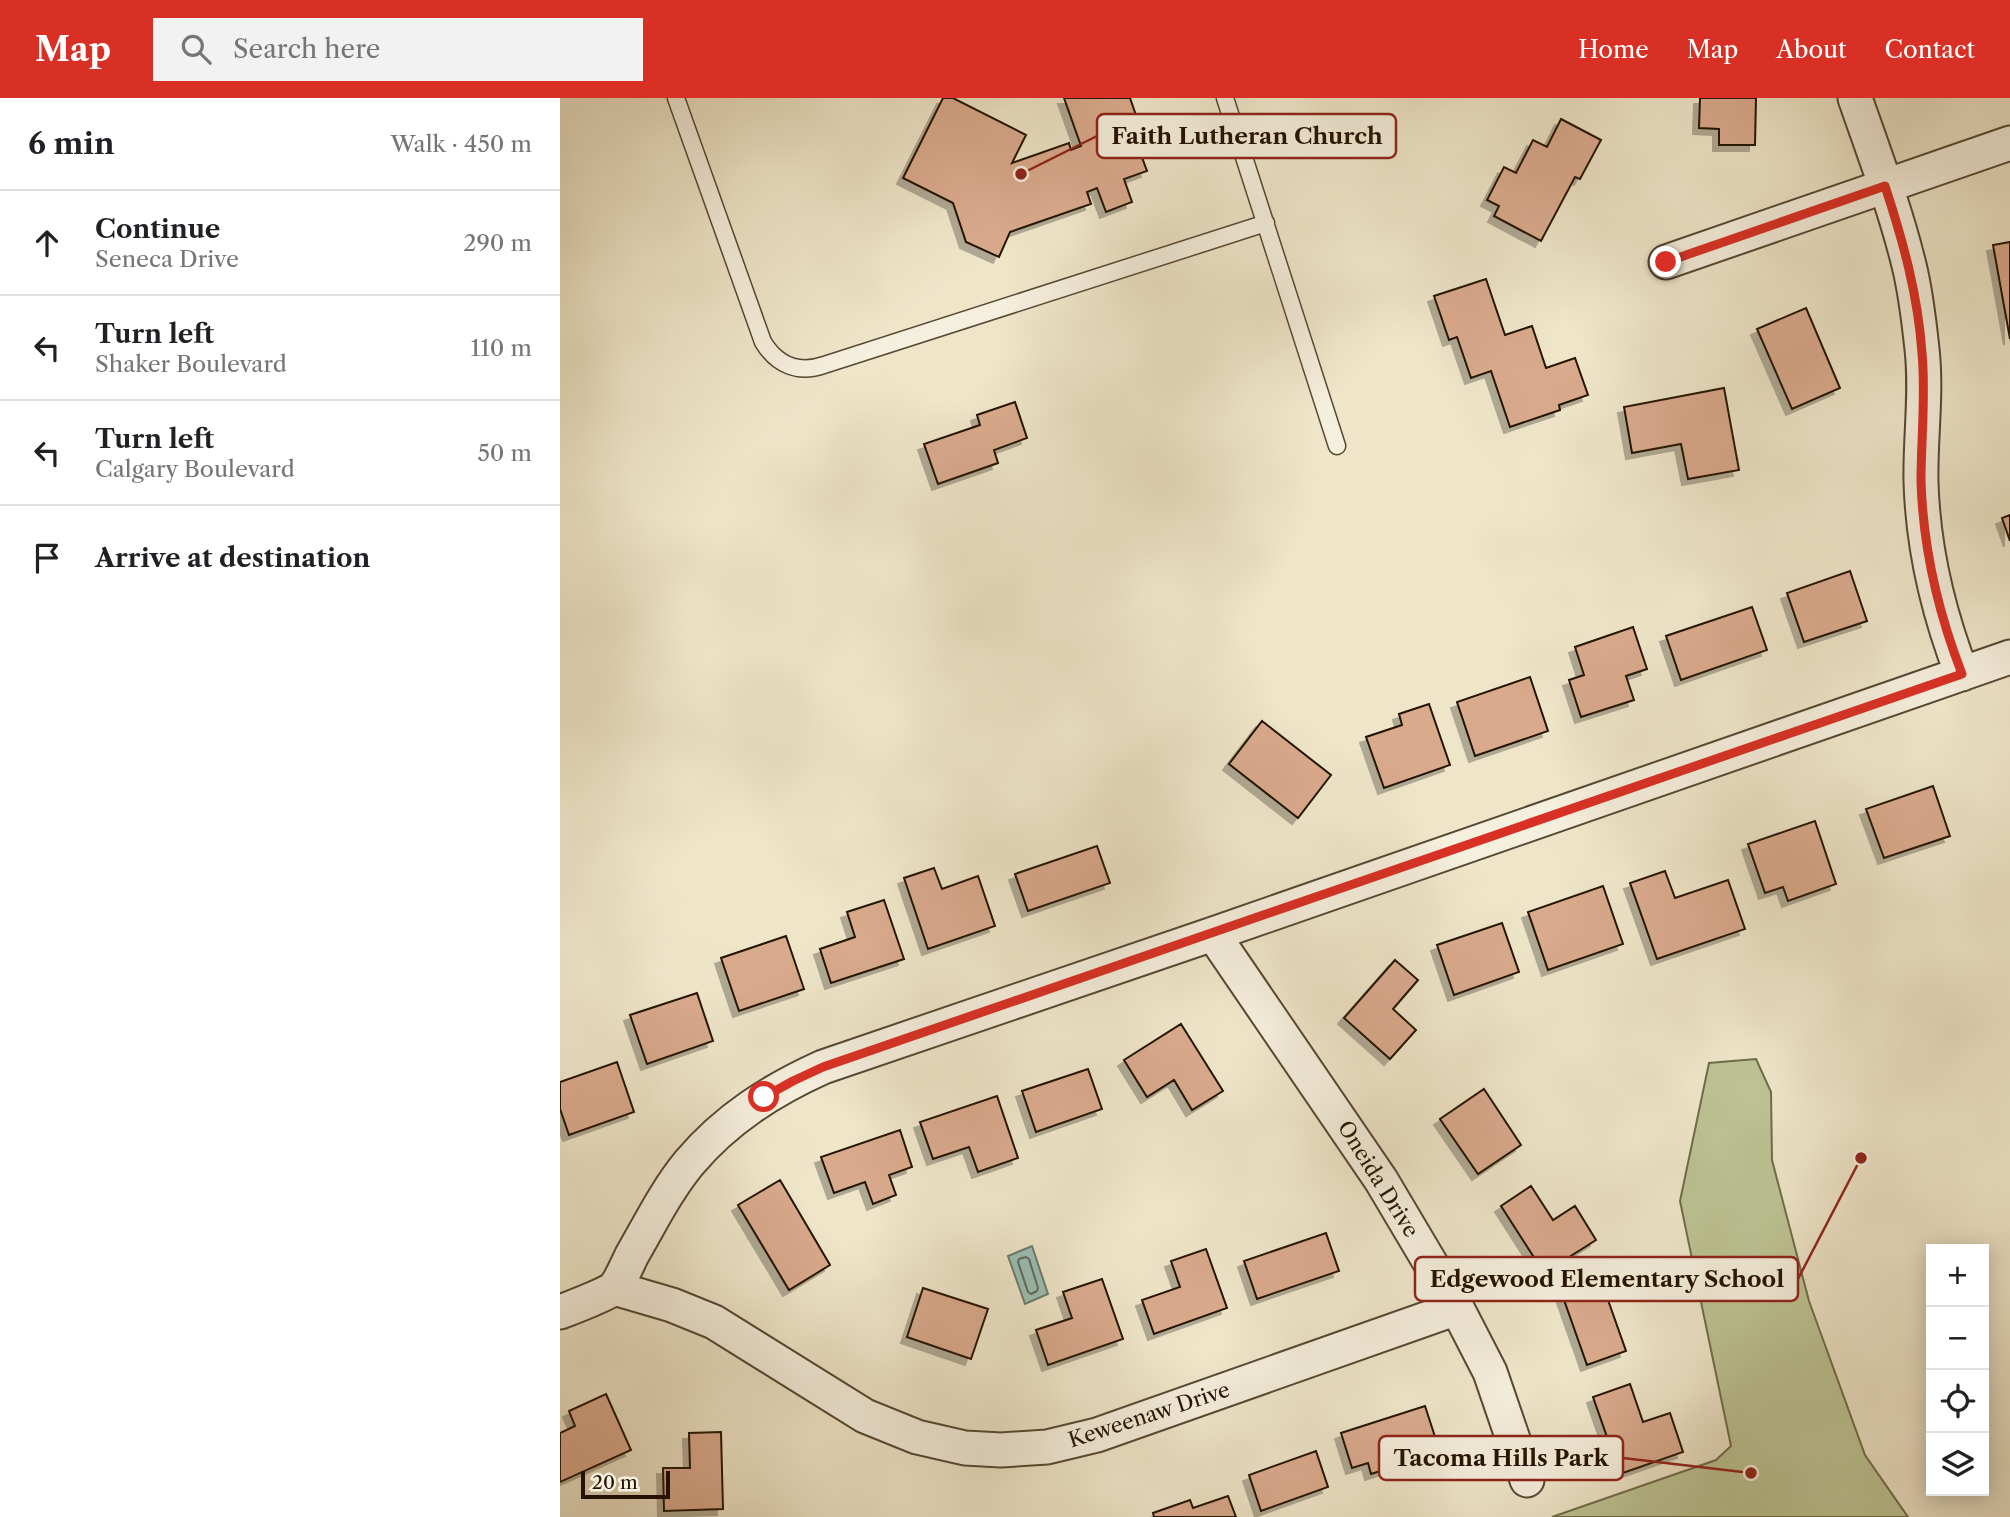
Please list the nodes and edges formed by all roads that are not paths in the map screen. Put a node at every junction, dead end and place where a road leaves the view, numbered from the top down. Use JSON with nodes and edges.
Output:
{"nodes":[{"id":1,"x":676,"y":98,"type":"edge"},
{"id":2,"x":1225,"y":98,"type":"edge"},
{"id":3,"x":1855,"y":98,"type":"edge"},
{"id":4,"x":2010,"y":143,"type":"edge"},
{"id":5,"x":1885,"y":186,"type":"junction"},
{"id":6,"x":1266,"y":223,"type":"junction"},
{"id":7,"x":1666,"y":262,"type":"dead end"},
{"id":8,"x":1337,"y":446,"type":"dead end"},
{"id":9,"x":2010,"y":657,"type":"edge"},
{"id":10,"x":1962,"y":674,"type":"junction"},
{"id":11,"x":1213,"y":934,"type":"junction"},
{"id":12,"x":614,"y":1288,"type":"junction"},
{"id":13,"x":1457,"y":1308,"type":"junction"},
{"id":14,"x":560,"y":1312,"type":"edge"},
{"id":15,"x":1527,"y":1480,"type":"dead end"}],
"edges":[{"from":1,"to":6,"type":"lane"},
{"from":2,"to":6,"type":"lane"},
{"from":3,"to":5,"type":"street"},
{"from":4,"to":5,"type":"street"},
{"from":5,"to":7,"type":"street"},
{"from":5,"to":10,"type":"street"},
{"from":6,"to":8,"type":"lane"},
{"from":9,"to":10,"type":"street"},
{"from":10,"to":11,"type":"street"},
{"from":11,"to":12,"type":"street"},
{"from":11,"to":13,"type":"street","name":"Oneida Drive"},
{"from":12,"to":13,"type":"street","name":"Keweenaw Drive"},
{"from":12,"to":14,"type":"street"},
{"from":13,"to":15,"type":"street","name":"Oneida Drive"}]}
